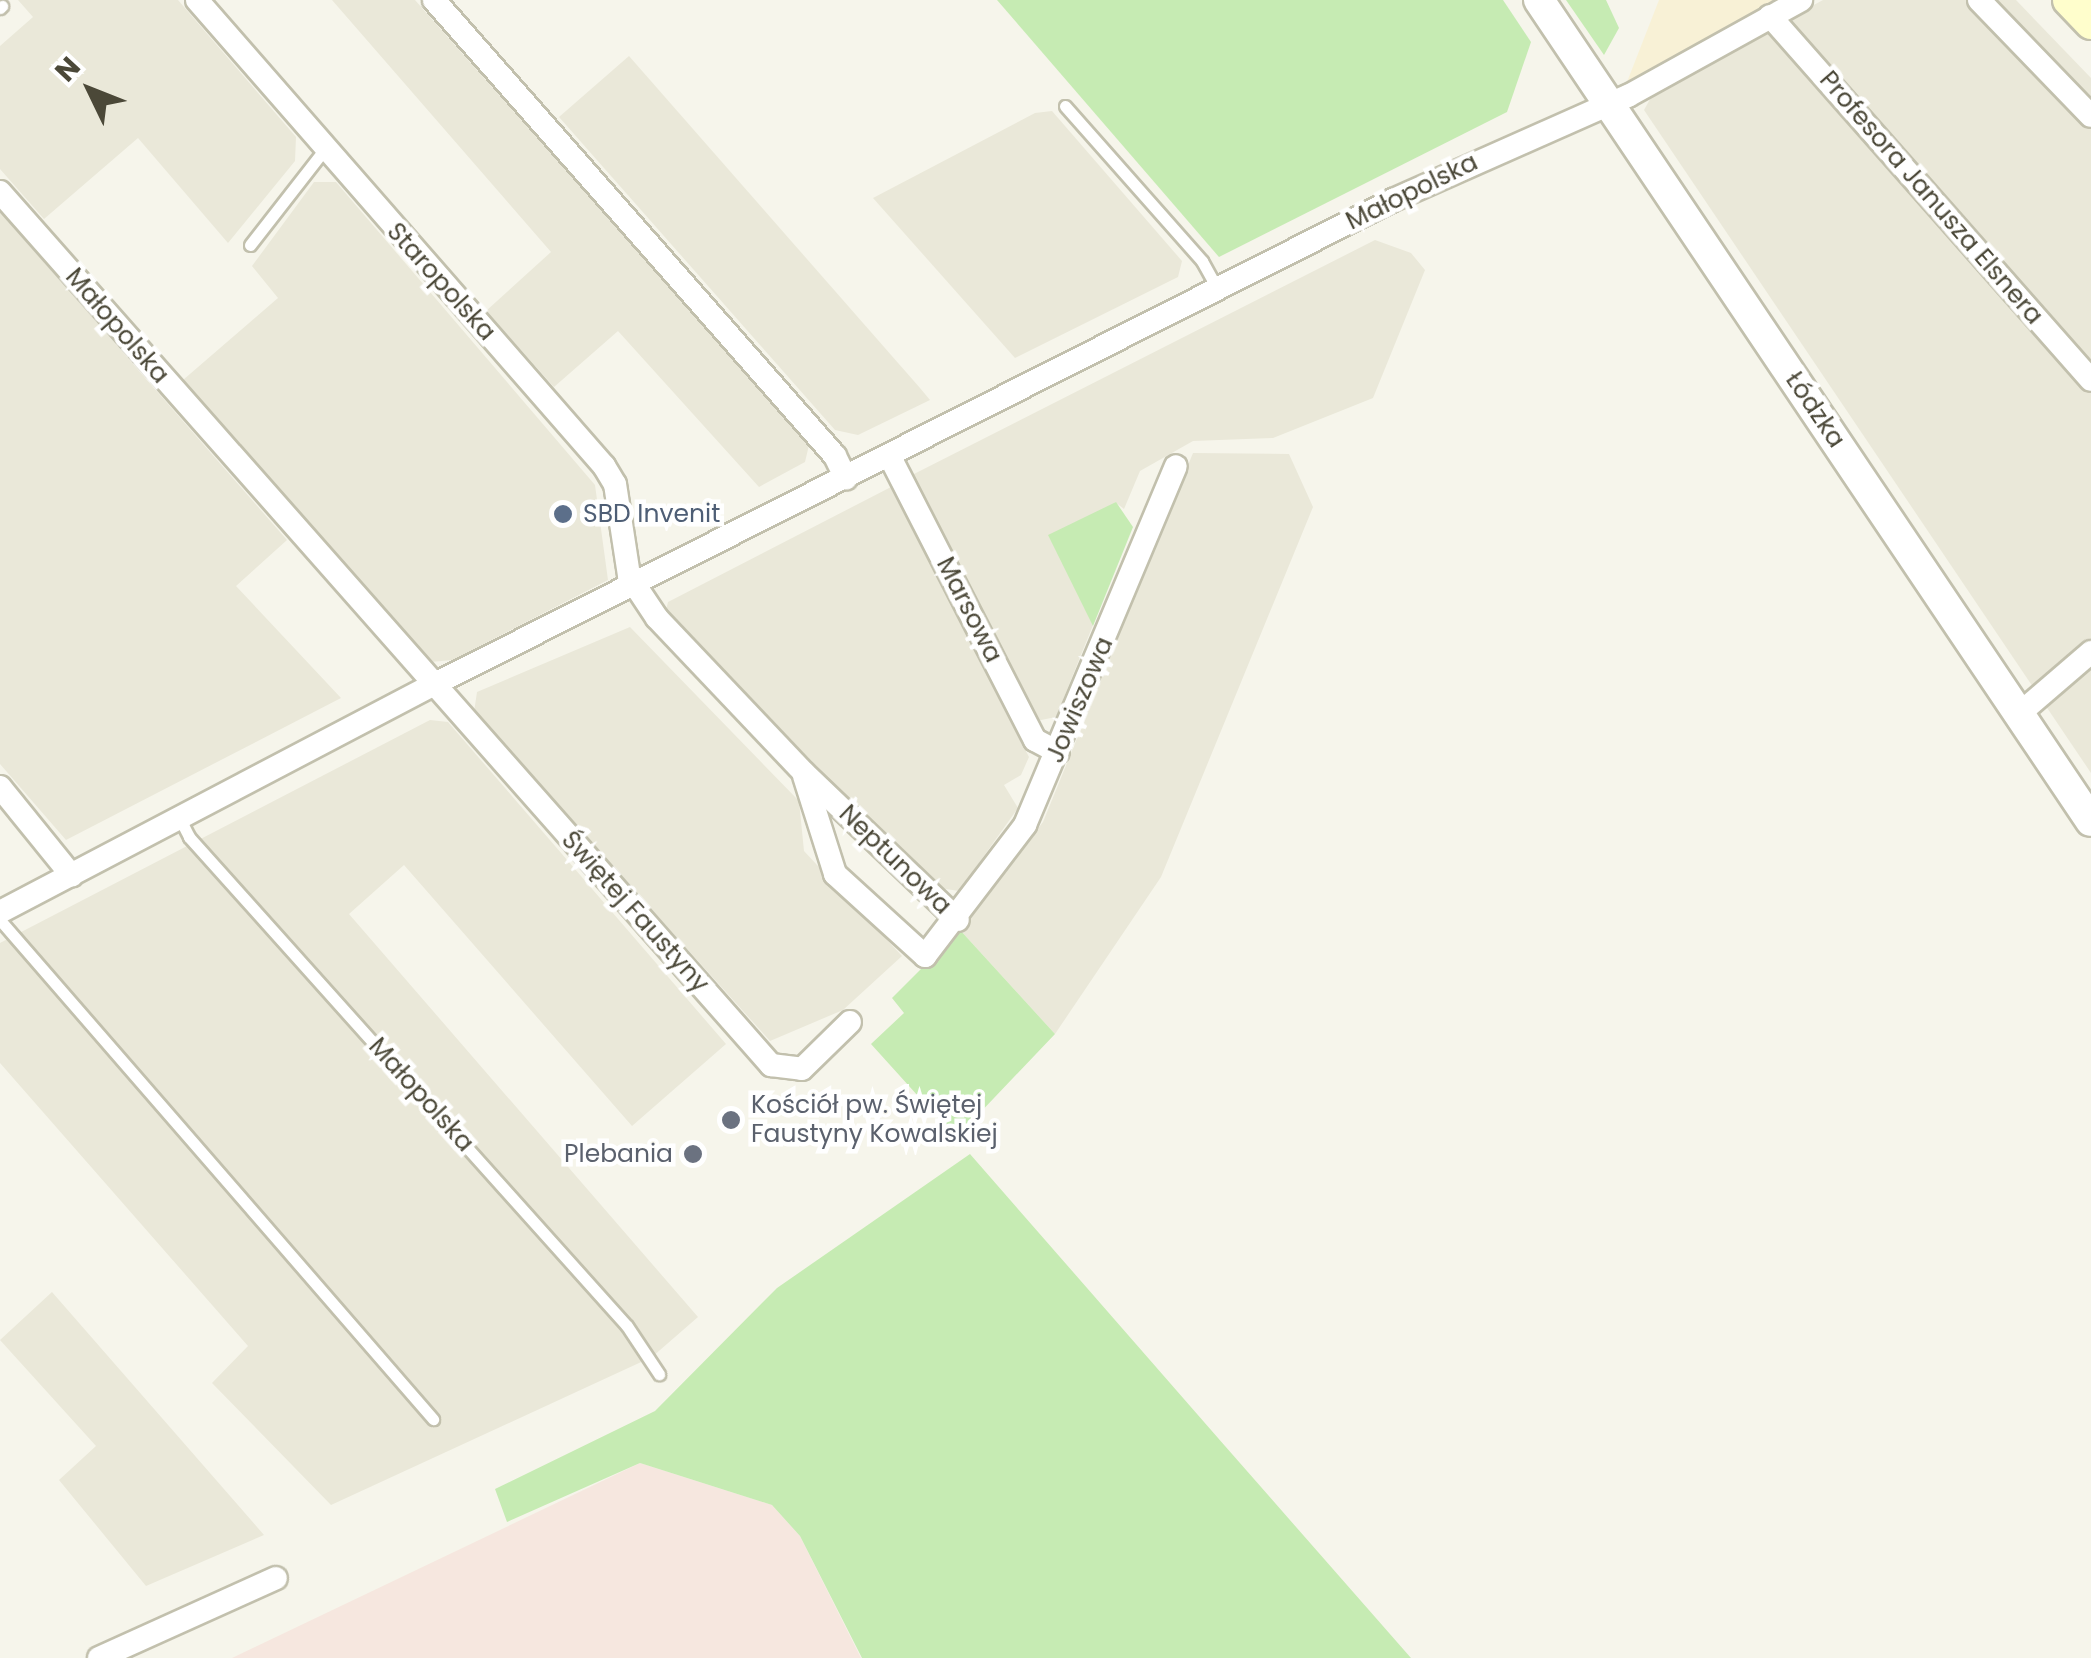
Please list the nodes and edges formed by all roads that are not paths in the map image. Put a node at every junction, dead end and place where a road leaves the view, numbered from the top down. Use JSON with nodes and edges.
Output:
{"nodes":[{"id":1,"x":197,"y":0,"type":"edge"},
{"id":2,"x":434,"y":0,"type":"edge"},
{"id":3,"x":1539,"y":0,"type":"edge"},
{"id":4,"x":1801,"y":0,"type":"edge"},
{"id":5,"x":1979,"y":0,"type":"edge"},
{"id":6,"x":2069,"y":0,"type":"edge"},
{"id":7,"x":1770,"y":16,"type":"junction"},
{"id":8,"x":2091,"y":23,"type":"edge"},
{"id":9,"x":1609,"y":104,"type":"junction"},
{"id":10,"x":1065,"y":106,"type":"dead end"},
{"id":11,"x":2091,"y":116,"type":"edge"},
{"id":12,"x":324,"y":150,"type":"junction"},
{"id":13,"x":0,"y":192,"type":"edge"},
{"id":14,"x":250,"y":246,"type":"dead end"},
{"id":15,"x":1218,"y":290,"type":"junction"},
{"id":16,"x":2091,"y":380,"type":"edge"},
{"id":17,"x":890,"y":457,"type":"junction"},
{"id":18,"x":1176,"y":466,"type":"dead end"},
{"id":19,"x":846,"y":479,"type":"junction"},
{"id":20,"x":634,"y":587,"type":"junction"},
{"id":21,"x":2091,"y":652,"type":"edge"},
{"id":22,"x":432,"y":685,"type":"junction"},
{"id":23,"x":2019,"y":714,"type":"junction"},
{"id":24,"x":1058,"y":752,"type":"junction"},
{"id":25,"x":803,"y":772,"type":"junction"},
{"id":26,"x":0,"y":787,"type":"edge"},
{"id":27,"x":180,"y":819,"type":"junction"},
{"id":28,"x":2091,"y":821,"type":"edge"},
{"id":29,"x":72,"y":876,"type":"junction"},
{"id":30,"x":0,"y":912,"type":"edge"},
{"id":31,"x":0,"y":920,"type":"edge"},
{"id":32,"x":958,"y":920,"type":"junction"},
{"id":33,"x":850,"y":1022,"type":"dead end"},
{"id":34,"x":658,"y":1374,"type":"dead end"},
{"id":35,"x":433,"y":1419,"type":"dead end"},
{"id":36,"x":276,"y":1578,"type":"dead end"},
{"id":37,"x":99,"y":1658,"type":"edge"}],
"edges":[{"from":1,"to":12,"type":"street","name":"Staropolska"},
{"from":2,"to":19,"type":"street"},
{"from":3,"to":9,"type":"street","name":"Łódzka"},
{"from":4,"to":7,"type":"street","name":"Małopolska"},
{"from":5,"to":11,"type":"street"},
{"from":6,"to":8,"type":"main road"},
{"from":7,"to":9,"type":"street","name":"Małopolska"},
{"from":7,"to":16,"type":"street","name":"Profesora Janusza Elsnera"},
{"from":9,"to":15,"type":"street","name":"Małopolska"},
{"from":9,"to":23,"type":"street","name":"Łódzka"},
{"from":10,"to":15,"type":"lane"},
{"from":12,"to":14,"type":"lane"},
{"from":12,"to":20,"type":"street","name":"Staropolska"},
{"from":13,"to":22,"type":"street","name":"Małopolska"},
{"from":15,"to":17,"type":"street","name":"Małopolska"},
{"from":17,"to":19,"type":"street","name":"Małopolska"},
{"from":17,"to":24,"type":"street","name":"Marsowa"},
{"from":18,"to":24,"type":"street","name":"Jowiszowa"},
{"from":19,"to":20,"type":"street","name":"Małopolska"},
{"from":20,"to":22,"type":"street","name":"Małopolska"},
{"from":20,"to":25,"type":"street","name":"Neptunowa"},
{"from":21,"to":23,"type":"street"},
{"from":22,"to":27,"type":"street","name":"Małopolska"},
{"from":22,"to":33,"type":"street","name":"Świętej Faustyny"},
{"from":23,"to":28,"type":"street","name":"Łódzka"},
{"from":24,"to":32,"type":"street","name":"Jowiszowa"},
{"from":25,"to":32,"type":"street","name":"Neptunowa"},
{"from":25,"to":32,"type":"street","name":"Neptunowa"},
{"from":26,"to":29,"type":"street"},
{"from":27,"to":29,"type":"street","name":"Małopolska"},
{"from":27,"to":34,"type":"lane","name":"Małopolska"},
{"from":29,"to":30,"type":"street","name":"Małopolska"},
{"from":31,"to":35,"type":"lane"},
{"from":36,"to":37,"type":"street"}]}
